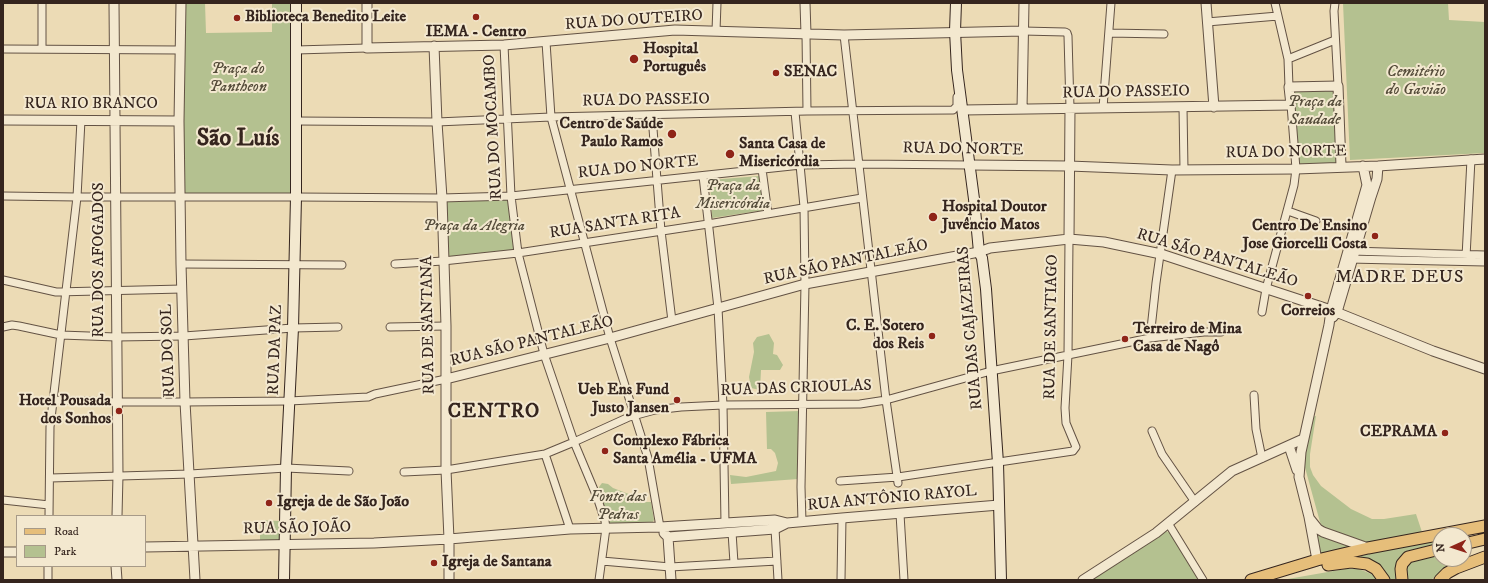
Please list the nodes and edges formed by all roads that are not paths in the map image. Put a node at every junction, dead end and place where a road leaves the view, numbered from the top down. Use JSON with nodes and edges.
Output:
{"nodes":[{"id":1,"x":42,"y":3,"type":"edge"},
{"id":2,"x":114,"y":3,"type":"edge"},
{"id":3,"x":181,"y":3,"type":"edge"},
{"id":4,"x":296,"y":3,"type":"edge"},
{"id":5,"x":367,"y":3,"type":"edge"},
{"id":6,"x":717,"y":3,"type":"edge"},
{"id":7,"x":805,"y":3,"type":"edge"},
{"id":8,"x":956,"y":3,"type":"edge"},
{"id":9,"x":1024,"y":3,"type":"edge"},
{"id":10,"x":1111,"y":3,"type":"edge"},
{"id":11,"x":1206,"y":3,"type":"edge"},
{"id":12,"x":1275,"y":3,"type":"edge"},
{"id":13,"x":1330,"y":3,"type":"edge"},
{"id":14,"x":1335,"y":3,"type":"edge"},
{"id":15,"x":1334,"y":11,"type":"junction"},
{"id":16,"x":1278,"y":16,"type":"junction"},
{"id":17,"x":1207,"y":22,"type":"junction"},
{"id":18,"x":716,"y":31,"type":"junction"},
{"id":19,"x":955,"y":31,"type":"junction"},
{"id":20,"x":1023,"y":31,"type":"junction"},
{"id":21,"x":1109,"y":33,"type":"junction"},
{"id":22,"x":806,"y":34,"type":"junction"},
{"id":23,"x":844,"y":34,"type":"junction"},
{"id":24,"x":1164,"y":34,"type":"dead end"},
{"id":25,"x":1335,"y":40,"type":"junction"},
{"id":26,"x":546,"y":42,"type":"junction"},
{"id":27,"x":504,"y":45,"type":"junction"},
{"id":28,"x":434,"y":46,"type":"junction"},
{"id":29,"x":367,"y":48,"type":"junction"},
{"id":30,"x":3,"y":49,"type":"edge"},
{"id":31,"x":42,"y":49,"type":"junction"},
{"id":32,"x":114,"y":49,"type":"junction"},
{"id":33,"x":180,"y":50,"type":"junction"},
{"id":34,"x":296,"y":50,"type":"junction"},
{"id":35,"x":1288,"y":59,"type":"junction"},
{"id":36,"x":957,"y":70,"type":"junction"},
{"id":37,"x":1338,"y":86,"type":"junction"},
{"id":38,"x":1289,"y":87,"type":"junction"},
{"id":39,"x":1290,"y":105,"type":"junction"},
{"id":40,"x":1183,"y":107,"type":"junction"},
{"id":41,"x":1214,"y":107,"type":"junction"},
{"id":42,"x":1070,"y":108,"type":"junction"},
{"id":43,"x":1103,"y":108,"type":"junction"},
{"id":44,"x":1022,"y":109,"type":"junction"},
{"id":45,"x":963,"y":110,"type":"junction"},
{"id":46,"x":807,"y":111,"type":"junction"},
{"id":47,"x":852,"y":111,"type":"junction"},
{"id":48,"x":795,"y":112,"type":"junction"},
{"id":49,"x":652,"y":116,"type":"junction"},
{"id":50,"x":551,"y":118,"type":"junction"},
{"id":51,"x":507,"y":119,"type":"junction"},
{"id":52,"x":3,"y":120,"type":"edge"},
{"id":53,"x":80,"y":120,"type":"junction"},
{"id":54,"x":114,"y":120,"type":"junction"},
{"id":55,"x":179,"y":121,"type":"junction"},
{"id":56,"x":296,"y":121,"type":"junction"},
{"id":57,"x":436,"y":122,"type":"junction"},
{"id":58,"x":1485,"y":158,"type":"edge"},
{"id":59,"x":1471,"y":159,"type":"junction"},
{"id":60,"x":858,"y":164,"type":"junction"},
{"id":61,"x":801,"y":165,"type":"junction"},
{"id":62,"x":970,"y":165,"type":"junction"},
{"id":63,"x":1069,"y":166,"type":"junction"},
{"id":64,"x":1341,"y":166,"type":"junction"},
{"id":65,"x":1363,"y":166,"type":"junction"},
{"id":66,"x":1378,"y":166,"type":"junction"},
{"id":67,"x":762,"y":169,"type":"junction"},
{"id":68,"x":1296,"y":169,"type":"junction"},
{"id":69,"x":1172,"y":170,"type":"junction"},
{"id":70,"x":1184,"y":170,"type":"junction"},
{"id":71,"x":703,"y":176,"type":"junction"},
{"id":72,"x":656,"y":181,"type":"junction"},
{"id":73,"x":571,"y":190,"type":"junction"},
{"id":74,"x":3,"y":196,"type":"edge"},
{"id":75,"x":296,"y":196,"type":"junction"},
{"id":76,"x":511,"y":196,"type":"junction"},
{"id":77,"x":1368,"y":196,"type":"junction"},
{"id":78,"x":115,"y":197,"type":"junction"},
{"id":79,"x":179,"y":197,"type":"junction"},
{"id":80,"x":76,"y":198,"type":"junction"},
{"id":81,"x":442,"y":198,"type":"junction"},
{"id":82,"x":862,"y":198,"type":"junction"},
{"id":83,"x":804,"y":207,"type":"junction"},
{"id":84,"x":1288,"y":211,"type":"junction"},
{"id":85,"x":768,"y":214,"type":"junction"},
{"id":86,"x":1316,"y":221,"type":"dead end"},
{"id":87,"x":708,"y":224,"type":"junction"},
{"id":88,"x":661,"y":231,"type":"junction"},
{"id":89,"x":1069,"y":240,"type":"junction"},
{"id":90,"x":584,"y":243,"type":"junction"},
{"id":91,"x":979,"y":252,"type":"junction"},
{"id":92,"x":518,"y":253,"type":"junction"},
{"id":93,"x":1395,"y":253,"type":"junction"},
{"id":94,"x":1431,"y":253,"type":"junction"},
{"id":95,"x":1160,"y":254,"type":"junction"},
{"id":96,"x":1466,"y":254,"type":"junction"},
{"id":97,"x":1350,"y":255,"type":"junction"},
{"id":98,"x":1485,"y":255,"type":"edge"},
{"id":99,"x":443,"y":261,"type":"junction"},
{"id":100,"x":1395,"y":261,"type":"junction"},
{"id":101,"x":1431,"y":261,"type":"junction"},
{"id":102,"x":1466,"y":262,"type":"junction"},
{"id":103,"x":1485,"y":262,"type":"edge"},
{"id":104,"x":181,"y":264,"type":"junction"},
{"id":105,"x":294,"y":264,"type":"junction"},
{"id":106,"x":395,"y":264,"type":"dead end"},
{"id":107,"x":342,"y":265,"type":"dead end"},
{"id":108,"x":870,"y":272,"type":"junction"},
{"id":109,"x":3,"y":280,"type":"edge"},
{"id":110,"x":805,"y":284,"type":"junction"},
{"id":111,"x":1266,"y":289,"type":"junction"},
{"id":112,"x":182,"y":290,"type":"junction"},
{"id":113,"x":116,"y":291,"type":"junction"},
{"id":114,"x":66,"y":292,"type":"junction"},
{"id":115,"x":718,"y":308,"type":"junction"},
{"id":116,"x":1334,"y":311,"type":"junction"},
{"id":117,"x":1262,"y":312,"type":"dead end"},
{"id":118,"x":672,"y":321,"type":"junction"},
{"id":119,"x":446,"y":326,"type":"junction"},
{"id":120,"x":3,"y":327,"type":"edge"},
{"id":121,"x":338,"y":327,"type":"dead end"},
{"id":122,"x":390,"y":327,"type":"dead end"},
{"id":123,"x":293,"y":328,"type":"junction"},
{"id":124,"x":1221,"y":332,"type":"dead end"},
{"id":125,"x":61,"y":335,"type":"junction"},
{"id":126,"x":184,"y":336,"type":"junction"},
{"id":127,"x":116,"y":337,"type":"junction"},
{"id":128,"x":610,"y":338,"type":"junction"},
{"id":129,"x":1150,"y":338,"type":"junction"},
{"id":130,"x":544,"y":354,"type":"junction"},
{"id":131,"x":1068,"y":355,"type":"junction"},
{"id":132,"x":1485,"y":369,"type":"edge"},
{"id":133,"x":991,"y":371,"type":"junction"},
{"id":134,"x":446,"y":379,"type":"junction"},
{"id":135,"x":1254,"y":395,"type":"dead end"},
{"id":136,"x":53,"y":400,"type":"junction"},
{"id":137,"x":886,"y":400,"type":"junction"},
{"id":138,"x":289,"y":401,"type":"junction"},
{"id":139,"x":116,"y":402,"type":"junction"},
{"id":140,"x":185,"y":402,"type":"junction"},
{"id":141,"x":803,"y":404,"type":"junction"},
{"id":142,"x":723,"y":405,"type":"junction"},
{"id":143,"x":635,"y":414,"type":"junction"},
{"id":144,"x":1152,"y":431,"type":"dead end"},
{"id":145,"x":1303,"y":439,"type":"junction"},
{"id":146,"x":574,"y":442,"type":"junction"},
{"id":147,"x":1289,"y":446,"type":"junction"},
{"id":148,"x":545,"y":454,"type":"junction"},
{"id":149,"x":1262,"y":458,"type":"junction"},
{"id":150,"x":998,"y":463,"type":"junction"},
{"id":151,"x":286,"y":468,"type":"junction"},
{"id":152,"x":446,"y":470,"type":"junction"},
{"id":153,"x":349,"y":471,"type":"dead end"},
{"id":154,"x":404,"y":472,"type":"dead end"},
{"id":155,"x":190,"y":474,"type":"junction"},
{"id":156,"x":118,"y":475,"type":"junction"},
{"id":157,"x":1299,"y":477,"type":"junction"},
{"id":158,"x":50,"y":478,"type":"junction"},
{"id":159,"x":898,"y":480,"type":"junction"},
{"id":160,"x":840,"y":481,"type":"dead end"},
{"id":161,"x":3,"y":500,"type":"edge"},
{"id":162,"x":1195,"y":502,"type":"junction"},
{"id":163,"x":49,"y":505,"type":"junction"},
{"id":164,"x":999,"y":505,"type":"junction"},
{"id":165,"x":900,"y":514,"type":"junction"},
{"id":166,"x":49,"y":515,"type":"edge"},
{"id":167,"x":117,"y":515,"type":"edge"},
{"id":168,"x":842,"y":518,"type":"junction"},
{"id":169,"x":1309,"y":518,"type":"junction"},
{"id":170,"x":802,"y":522,"type":"junction"},
{"id":171,"x":725,"y":523,"type":"junction"},
{"id":172,"x":1168,"y":523,"type":"junction"},
{"id":173,"x":787,"y":524,"type":"junction"},
{"id":174,"x":1485,"y":526,"type":"edge"},
{"id":175,"x":660,"y":527,"type":"junction"},
{"id":176,"x":606,"y":528,"type":"junction"},
{"id":177,"x":570,"y":529,"type":"junction"},
{"id":178,"x":775,"y":529,"type":"junction"},
{"id":179,"x":732,"y":532,"type":"junction"},
{"id":180,"x":668,"y":537,"type":"junction"},
{"id":181,"x":449,"y":539,"type":"junction"},
{"id":182,"x":1485,"y":539,"type":"edge"},
{"id":183,"x":1472,"y":542,"type":"edge"},
{"id":184,"x":284,"y":544,"type":"junction"},
{"id":185,"x":194,"y":545,"type":"junction"},
{"id":186,"x":146,"y":547,"type":"edge"},
{"id":187,"x":1368,"y":548,"type":"junction"},
{"id":188,"x":1432,"y":551,"type":"edge"},
{"id":189,"x":3,"y":552,"type":"edge"},
{"id":190,"x":16,"y":552,"type":"edge"},
{"id":191,"x":1485,"y":558,"type":"edge"},
{"id":192,"x":1317,"y":560,"type":"junction"},
{"id":193,"x":602,"y":561,"type":"junction"},
{"id":194,"x":777,"y":561,"type":"junction"},
{"id":195,"x":734,"y":563,"type":"junction"},
{"id":196,"x":48,"y":567,"type":"edge"},
{"id":197,"x":116,"y":567,"type":"edge"},
{"id":198,"x":670,"y":567,"type":"junction"},
{"id":199,"x":1272,"y":573,"type":"junction"},
{"id":200,"x":1001,"y":579,"type":"edge"},
{"id":201,"x":48,"y":580,"type":"edge"},
{"id":202,"x":117,"y":580,"type":"edge"},
{"id":203,"x":195,"y":580,"type":"edge"},
{"id":204,"x":284,"y":580,"type":"edge"},
{"id":205,"x":449,"y":580,"type":"edge"},
{"id":206,"x":599,"y":580,"type":"edge"},
{"id":207,"x":671,"y":580,"type":"edge"},
{"id":208,"x":778,"y":580,"type":"edge"},
{"id":209,"x":841,"y":580,"type":"edge"},
{"id":210,"x":904,"y":580,"type":"edge"},
{"id":211,"x":1083,"y":580,"type":"edge"},
{"id":212,"x":1203,"y":580,"type":"edge"},
{"id":213,"x":1251,"y":580,"type":"edge"},
{"id":214,"x":1384,"y":580,"type":"edge"},
{"id":215,"x":1402,"y":580,"type":"edge"},
{"id":216,"x":1440,"y":580,"type":"edge"}],
"edges":[{"from":1,"to":31,"type":"street"},
{"from":2,"to":32,"type":"street","name":"RUA DOS AFOGADOS"},
{"from":3,"to":33,"type":"street","name":"RUA DO SOL"},
{"from":4,"to":34,"type":"main road","name":"RUA DA PAZ"},
{"from":5,"to":29,"type":"street"},
{"from":6,"to":18,"type":"street"},
{"from":7,"to":22,"type":"street"},
{"from":8,"to":19,"type":"main road","name":"RUA DAS CAJAZEIRAS"},
{"from":9,"to":20,"type":"street"},
{"from":10,"to":21,"type":"street"},
{"from":11,"to":17,"type":"street"},
{"from":12,"to":16,"type":"street"},
{"from":13,"to":15,"type":"street"},
{"from":14,"to":15,"type":"street"},
{"from":15,"to":25,"type":"street"},
{"from":16,"to":17,"type":"street"},
{"from":16,"to":35,"type":"street"},
{"from":17,"to":41,"type":"street"},
{"from":18,"to":22,"type":"street","name":"RUA DO OUTEIRO"},
{"from":18,"to":26,"type":"street","name":"RUA DO OUTEIRO"},
{"from":19,"to":20,"type":"street","name":"RUA DO OUTEIRO"},
{"from":19,"to":23,"type":"street","name":"RUA DO OUTEIRO"},
{"from":19,"to":36,"type":"main road","name":"RUA DAS CAJAZEIRAS"},
{"from":20,"to":42,"type":"street"},
{"from":20,"to":44,"type":"street"},
{"from":21,"to":24,"type":"street"},
{"from":21,"to":43,"type":"street"},
{"from":22,"to":23,"type":"street","name":"RUA DO OUTEIRO"},
{"from":22,"to":46,"type":"street"},
{"from":23,"to":47,"type":"street"},
{"from":25,"to":35,"type":"street"},
{"from":25,"to":37,"type":"street"},
{"from":26,"to":27,"type":"street","name":"RUA DO OUTEIRO"},
{"from":26,"to":50,"type":"street"},
{"from":27,"to":28,"type":"street","name":"RUA DO OUTEIRO"},
{"from":27,"to":51,"type":"street","name":"RUA DO MOCAMBO"},
{"from":28,"to":29,"type":"street","name":"RUA DO OUTEIRO"},
{"from":28,"to":57,"type":"street","name":"RUA DE SANTANA"},
{"from":29,"to":34,"type":"street","name":"RUA DO OUTEIRO"},
{"from":30,"to":31,"type":"street"},
{"from":31,"to":32,"type":"street"},
{"from":32,"to":33,"type":"street"},
{"from":32,"to":54,"type":"street","name":"RUA DOS AFOGADOS"},
{"from":33,"to":55,"type":"street","name":"RUA DO SOL"},
{"from":34,"to":56,"type":"main road","name":"RUA DA PAZ"},
{"from":35,"to":38,"type":"street"},
{"from":36,"to":45,"type":"main road","name":"RUA DAS CAJAZEIRAS"},
{"from":36,"to":47,"type":"street","name":"RUA DO PASSEIO"},
{"from":37,"to":38,"type":"street"},
{"from":37,"to":64,"type":"street"},
{"from":38,"to":39,"type":"street"},
{"from":39,"to":41,"type":"street","name":"RUA DO PASSEIO"},
{"from":39,"to":68,"type":"street"},
{"from":40,"to":41,"type":"street","name":"RUA DO PASSEIO"},
{"from":40,"to":43,"type":"street","name":"RUA DO PASSEIO"},
{"from":40,"to":70,"type":"street"},
{"from":42,"to":43,"type":"street","name":"RUA DO PASSEIO"},
{"from":42,"to":44,"type":"street","name":"RUA DO PASSEIO"},
{"from":42,"to":63,"type":"street","name":"RUA DE SANTIAGO"},
{"from":44,"to":45,"type":"street","name":"RUA DO PASSEIO"},
{"from":45,"to":62,"type":"main road","name":"RUA DAS CAJAZEIRAS"},
{"from":46,"to":47,"type":"street","name":"RUA DO PASSEIO"},
{"from":46,"to":48,"type":"street","name":"RUA DO PASSEIO"},
{"from":47,"to":60,"type":"street"},
{"from":48,"to":49,"type":"street","name":"RUA DO PASSEIO"},
{"from":48,"to":61,"type":"street"},
{"from":49,"to":50,"type":"street","name":"RUA DO PASSEIO"},
{"from":49,"to":72,"type":"street"},
{"from":50,"to":51,"type":"street","name":"RUA DO PASSEIO"},
{"from":50,"to":73,"type":"street"},
{"from":51,"to":57,"type":"street","name":"RUA DO PASSEIO"},
{"from":51,"to":76,"type":"street","name":"RUA DO MOCAMBO"},
{"from":52,"to":53,"type":"street","name":"RUA RIO BRANCO"},
{"from":53,"to":54,"type":"street","name":"RUA RIO BRANCO"},
{"from":53,"to":80,"type":"street"},
{"from":54,"to":55,"type":"street","name":"RUA RIO BRANCO"},
{"from":54,"to":78,"type":"street","name":"RUA DOS AFOGADOS"},
{"from":55,"to":79,"type":"street","name":"RUA DO SOL"},
{"from":56,"to":57,"type":"street","name":"RUA DO PASSEIO"},
{"from":56,"to":75,"type":"main road","name":"RUA DA PAZ"},
{"from":57,"to":81,"type":"street","name":"RUA DE SANTANA"},
{"from":58,"to":59,"type":"street","name":"RUA DO NORTE"},
{"from":59,"to":66,"type":"street","name":"RUA DO NORTE"},
{"from":59,"to":96,"type":"street"},
{"from":60,"to":61,"type":"street","name":"RUA DO NORTE"},
{"from":60,"to":62,"type":"street","name":"RUA DO NORTE"},
{"from":60,"to":82,"type":"street"},
{"from":61,"to":67,"type":"street","name":"RUA DO NORTE"},
{"from":61,"to":83,"type":"street"},
{"from":62,"to":63,"type":"street","name":"RUA DO NORTE"},
{"from":62,"to":91,"type":"main road","name":"RUA DAS CAJAZEIRAS"},
{"from":63,"to":69,"type":"street","name":"RUA DO NORTE"},
{"from":63,"to":89,"type":"street","name":"RUA DE SANTIAGO"},
{"from":64,"to":65,"type":"street","name":"RUA DO NORTE"},
{"from":64,"to":68,"type":"street","name":"RUA DO NORTE"},
{"from":65,"to":66,"type":"street","name":"RUA DO NORTE"},
{"from":65,"to":77,"type":"street"},
{"from":66,"to":77,"type":"street"},
{"from":67,"to":71,"type":"street","name":"RUA DO NORTE"},
{"from":67,"to":85,"type":"street"},
{"from":68,"to":70,"type":"street","name":"RUA DO NORTE"},
{"from":68,"to":84,"type":"street"},
{"from":69,"to":70,"type":"street","name":"RUA DO NORTE"},
{"from":69,"to":95,"type":"street"},
{"from":71,"to":72,"type":"street","name":"RUA DO NORTE"},
{"from":71,"to":87,"type":"street"},
{"from":72,"to":73,"type":"street","name":"RUA DO NORTE"},
{"from":72,"to":88,"type":"street"},
{"from":73,"to":76,"type":"street","name":"RUA DO NORTE"},
{"from":73,"to":90,"type":"street"},
{"from":74,"to":80,"type":"street","name":"RUA DO NORTE"},
{"from":75,"to":79,"type":"street","name":"RUA DO NORTE"},
{"from":75,"to":81,"type":"street","name":"RUA DO NORTE"},
{"from":75,"to":105,"type":"main road","name":"RUA DA PAZ"},
{"from":76,"to":81,"type":"street","name":"RUA DO NORTE"},
{"from":76,"to":92,"type":"street","name":"RUA DO MOCAMBO"},
{"from":77,"to":97,"type":"street"},
{"from":78,"to":79,"type":"street","name":"RUA DO NORTE"},
{"from":78,"to":80,"type":"street","name":"RUA DO NORTE"},
{"from":78,"to":113,"type":"street","name":"RUA DOS AFOGADOS"},
{"from":79,"to":104,"type":"street","name":"RUA DO SOL"},
{"from":80,"to":114,"type":"street"},
{"from":81,"to":99,"type":"street","name":"RUA DE SANTANA"},
{"from":82,"to":83,"type":"street","name":"RUA SANTA RITA"},
{"from":82,"to":108,"type":"street"},
{"from":83,"to":85,"type":"street","name":"RUA SANTA RITA"},
{"from":83,"to":110,"type":"street"},
{"from":84,"to":86,"type":"street"},
{"from":84,"to":111,"type":"street"},
{"from":85,"to":87,"type":"street","name":"RUA SANTA RITA"},
{"from":87,"to":88,"type":"street","name":"RUA SANTA RITA"},
{"from":87,"to":115,"type":"street"},
{"from":88,"to":90,"type":"street","name":"RUA SANTA RITA"},
{"from":88,"to":118,"type":"street"},
{"from":89,"to":91,"type":"street","name":"RUA SÃO PANTALEÃO"},
{"from":89,"to":95,"type":"street","name":"RUA SÃO PANTALEÃO"},
{"from":89,"to":131,"type":"street","name":"RUA DE SANTIAGO"},
{"from":90,"to":92,"type":"street","name":"RUA SANTA RITA"},
{"from":90,"to":128,"type":"street"},
{"from":91,"to":108,"type":"street","name":"RUA SÃO PANTALEÃO"},
{"from":91,"to":133,"type":"main road","name":"RUA DAS CAJAZEIRAS"},
{"from":92,"to":99,"type":"street","name":"RUA SANTA RITA"},
{"from":92,"to":130,"type":"street","name":"RUA DO MOCAMBO"},
{"from":93,"to":94,"type":"street"},
{"from":93,"to":97,"type":"street"},
{"from":93,"to":100,"type":"street"},
{"from":94,"to":96,"type":"street"},
{"from":94,"to":101,"type":"street"},
{"from":95,"to":111,"type":"street","name":"RUA SÃO PANTALEÃO"},
{"from":95,"to":129,"type":"street"},
{"from":96,"to":98,"type":"street"},
{"from":96,"to":102,"type":"street"},
{"from":97,"to":100,"type":"street"},
{"from":97,"to":116,"type":"street"},
{"from":99,"to":106,"type":"street","name":"RUA SANTA RITA"},
{"from":99,"to":119,"type":"street","name":"RUA DE SANTANA"},
{"from":100,"to":101,"type":"street"},
{"from":101,"to":102,"type":"street"},
{"from":102,"to":103,"type":"street"},
{"from":104,"to":105,"type":"street"},
{"from":104,"to":112,"type":"street","name":"RUA DO SOL"},
{"from":105,"to":107,"type":"street"},
{"from":105,"to":123,"type":"main road","name":"RUA DA PAZ"},
{"from":108,"to":110,"type":"street","name":"RUA SÃO PANTALEÃO"},
{"from":108,"to":137,"type":"street"},
{"from":109,"to":114,"type":"street"},
{"from":110,"to":115,"type":"street","name":"RUA SÃO PANTALEÃO"},
{"from":110,"to":141,"type":"street"},
{"from":111,"to":116,"type":"street","name":"RUA SÃO PANTALEÃO"},
{"from":111,"to":117,"type":"street"},
{"from":112,"to":113,"type":"street"},
{"from":112,"to":126,"type":"street","name":"RUA DO SOL"},
{"from":113,"to":114,"type":"street"},
{"from":113,"to":127,"type":"street","name":"RUA DOS AFOGADOS"},
{"from":114,"to":125,"type":"street"},
{"from":115,"to":118,"type":"street","name":"RUA SÃO PANTALEÃO"},
{"from":115,"to":142,"type":"street"},
{"from":116,"to":132,"type":"street","name":"RUA SÃO PANTALEÃO"},
{"from":116,"to":145,"type":"street"},
{"from":118,"to":128,"type":"street","name":"RUA SÃO PANTALEÃO"},
{"from":119,"to":122,"type":"street"},
{"from":119,"to":134,"type":"street","name":"RUA DE SANTANA"},
{"from":120,"to":125,"type":"street"},
{"from":121,"to":123,"type":"street"},
{"from":123,"to":126,"type":"street"},
{"from":123,"to":138,"type":"main road","name":"RUA DA PAZ"},
{"from":124,"to":129,"type":"street","name":"RUA DAS CRIOULAS"},
{"from":125,"to":127,"type":"street"},
{"from":125,"to":136,"type":"street"},
{"from":126,"to":127,"type":"street"},
{"from":126,"to":140,"type":"street","name":"RUA DO SOL"},
{"from":127,"to":139,"type":"street","name":"RUA DOS AFOGADOS"},
{"from":128,"to":130,"type":"street","name":"RUA SÃO PANTALEÃO"},
{"from":128,"to":143,"type":"street"},
{"from":129,"to":131,"type":"street","name":"RUA DAS CRIOULAS"},
{"from":130,"to":134,"type":"street","name":"RUA SÃO PANTALEÃO"},
{"from":130,"to":146,"type":"street","name":"RUA DO MOCAMBO"},
{"from":131,"to":133,"type":"street","name":"RUA DAS CRIOULAS"},
{"from":131,"to":150,"type":"street","name":"RUA DE SANTIAGO"},
{"from":133,"to":137,"type":"street","name":"RUA DAS CRIOULAS"},
{"from":133,"to":150,"type":"main road","name":"RUA DAS CAJAZEIRAS"},
{"from":134,"to":138,"type":"street","name":"RUA SÃO PANTALEÃO"},
{"from":134,"to":152,"type":"street","name":"RUA DE SANTANA"},
{"from":135,"to":149,"type":"street"},
{"from":136,"to":139,"type":"street","name":"RUA SÃO PANTALEÃO"},
{"from":136,"to":158,"type":"street"},
{"from":137,"to":141,"type":"street","name":"RUA DAS CRIOULAS"},
{"from":137,"to":159,"type":"street"},
{"from":138,"to":140,"type":"street","name":"RUA SÃO PANTALEÃO"},
{"from":138,"to":151,"type":"main road","name":"RUA DA PAZ"},
{"from":139,"to":140,"type":"street","name":"RUA SÃO PANTALEÃO"},
{"from":139,"to":156,"type":"street","name":"RUA DOS AFOGADOS"},
{"from":140,"to":155,"type":"street","name":"RUA DO SOL"},
{"from":141,"to":142,"type":"street","name":"RUA DAS CRIOULAS"},
{"from":141,"to":170,"type":"street"},
{"from":142,"to":143,"type":"street","name":"RUA DAS CRIOULAS"},
{"from":142,"to":171,"type":"street"},
{"from":143,"to":146,"type":"street","name":"RUA DAS CRIOULAS"},
{"from":143,"to":175,"type":"street"},
{"from":144,"to":162,"type":"street"},
{"from":145,"to":147,"type":"street"},
{"from":145,"to":157,"type":"street"},
{"from":146,"to":148,"type":"street","name":"RUA DAS CRIOULAS"},
{"from":146,"to":176,"type":"street","name":"RUA DO MOCAMBO"},
{"from":147,"to":149,"type":"street"},
{"from":147,"to":157,"type":"street"},
{"from":148,"to":152,"type":"street","name":"RUA DAS CRIOULAS"},
{"from":148,"to":177,"type":"street"},
{"from":149,"to":162,"type":"street"},
{"from":150,"to":159,"type":"street"},
{"from":150,"to":164,"type":"main road","name":"RUA DAS CAJAZEIRAS"},
{"from":151,"to":153,"type":"street"},
{"from":151,"to":155,"type":"street"},
{"from":151,"to":184,"type":"main road","name":"RUA DA PAZ"},
{"from":152,"to":154,"type":"street","name":"RUA DAS CRIOULAS"},
{"from":152,"to":181,"type":"street","name":"RUA DE SANTANA"},
{"from":155,"to":156,"type":"street"},
{"from":155,"to":185,"type":"street","name":"RUA DO SOL"},
{"from":156,"to":158,"type":"street"},
{"from":156,"to":167,"type":"street","name":"RUA DOS AFOGADOS"},
{"from":157,"to":169,"type":"street"},
{"from":158,"to":163,"type":"street"},
{"from":159,"to":160,"type":"street"},
{"from":161,"to":163,"type":"street"},
{"from":162,"to":172,"type":"street"},
{"from":163,"to":166,"type":"street"},
{"from":164,"to":165,"type":"street","name":"RUA ANTÔNIO RAYOL"},
{"from":164,"to":200,"type":"main road","name":"RUA DAS CAJAZEIRAS"},
{"from":165,"to":168,"type":"street","name":"RUA ANTÔNIO RAYOL"},
{"from":165,"to":210,"type":"street"},
{"from":168,"to":170,"type":"street","name":"RUA ANTÔNIO RAYOL"},
{"from":168,"to":209,"type":"street"},
{"from":169,"to":187,"type":"street"},
{"from":169,"to":192,"type":"street"},
{"from":170,"to":173,"type":"street","name":"RUA ANTÔNIO RAYOL"},
{"from":171,"to":173,"type":"street","name":"RUA ANTÔNIO RAYOL"},
{"from":171,"to":175,"type":"street","name":"RUA ANTÔNIO RAYOL"},
{"from":172,"to":211,"type":"street"},
{"from":172,"to":212,"type":"street"},
{"from":173,"to":178,"type":"street","name":"RUA ANTÔNIO RAYOL"},
{"from":174,"to":187,"type":"main road"},
{"from":175,"to":176,"type":"street","name":"RUA ANTÔNIO RAYOL"},
{"from":175,"to":180,"type":"street"},
{"from":176,"to":177,"type":"street","name":"RUA ANTÔNIO RAYOL"},
{"from":176,"to":193,"type":"street"},
{"from":177,"to":181,"type":"street","name":"RUA ANTÔNIO RAYOL"},
{"from":178,"to":179,"type":"street","name":"RUA ANTÔNIO RAYOL"},
{"from":178,"to":194,"type":"street"},
{"from":179,"to":180,"type":"street","name":"RUA ANTÔNIO RAYOL"},
{"from":179,"to":195,"type":"street"},
{"from":180,"to":198,"type":"street"},
{"from":181,"to":184,"type":"street","name":"RUA SÃO JOÃO"},
{"from":181,"to":205,"type":"street","name":"RUA DE SANTANA"},
{"from":182,"to":183,"type":"main road"},
{"from":184,"to":185,"type":"street","name":"RUA SÃO JOÃO"},
{"from":184,"to":204,"type":"main road","name":"RUA DA PAZ"},
{"from":185,"to":186,"type":"street","name":"RUA SÃO JOÃO"},
{"from":185,"to":203,"type":"street","name":"RUA DO SOL"},
{"from":187,"to":192,"type":"main road"},
{"from":188,"to":215,"type":"main road"},
{"from":189,"to":190,"type":"street"},
{"from":191,"to":216,"type":"main road"},
{"from":192,"to":199,"type":"main road"},
{"from":193,"to":198,"type":"street"},
{"from":193,"to":206,"type":"street"},
{"from":194,"to":195,"type":"street"},
{"from":194,"to":208,"type":"street"},
{"from":195,"to":198,"type":"street"},
{"from":196,"to":201,"type":"street"},
{"from":197,"to":202,"type":"street"},
{"from":198,"to":207,"type":"street"},
{"from":199,"to":213,"type":"main road"},
{"from":199,"to":214,"type":"main road"}]}
